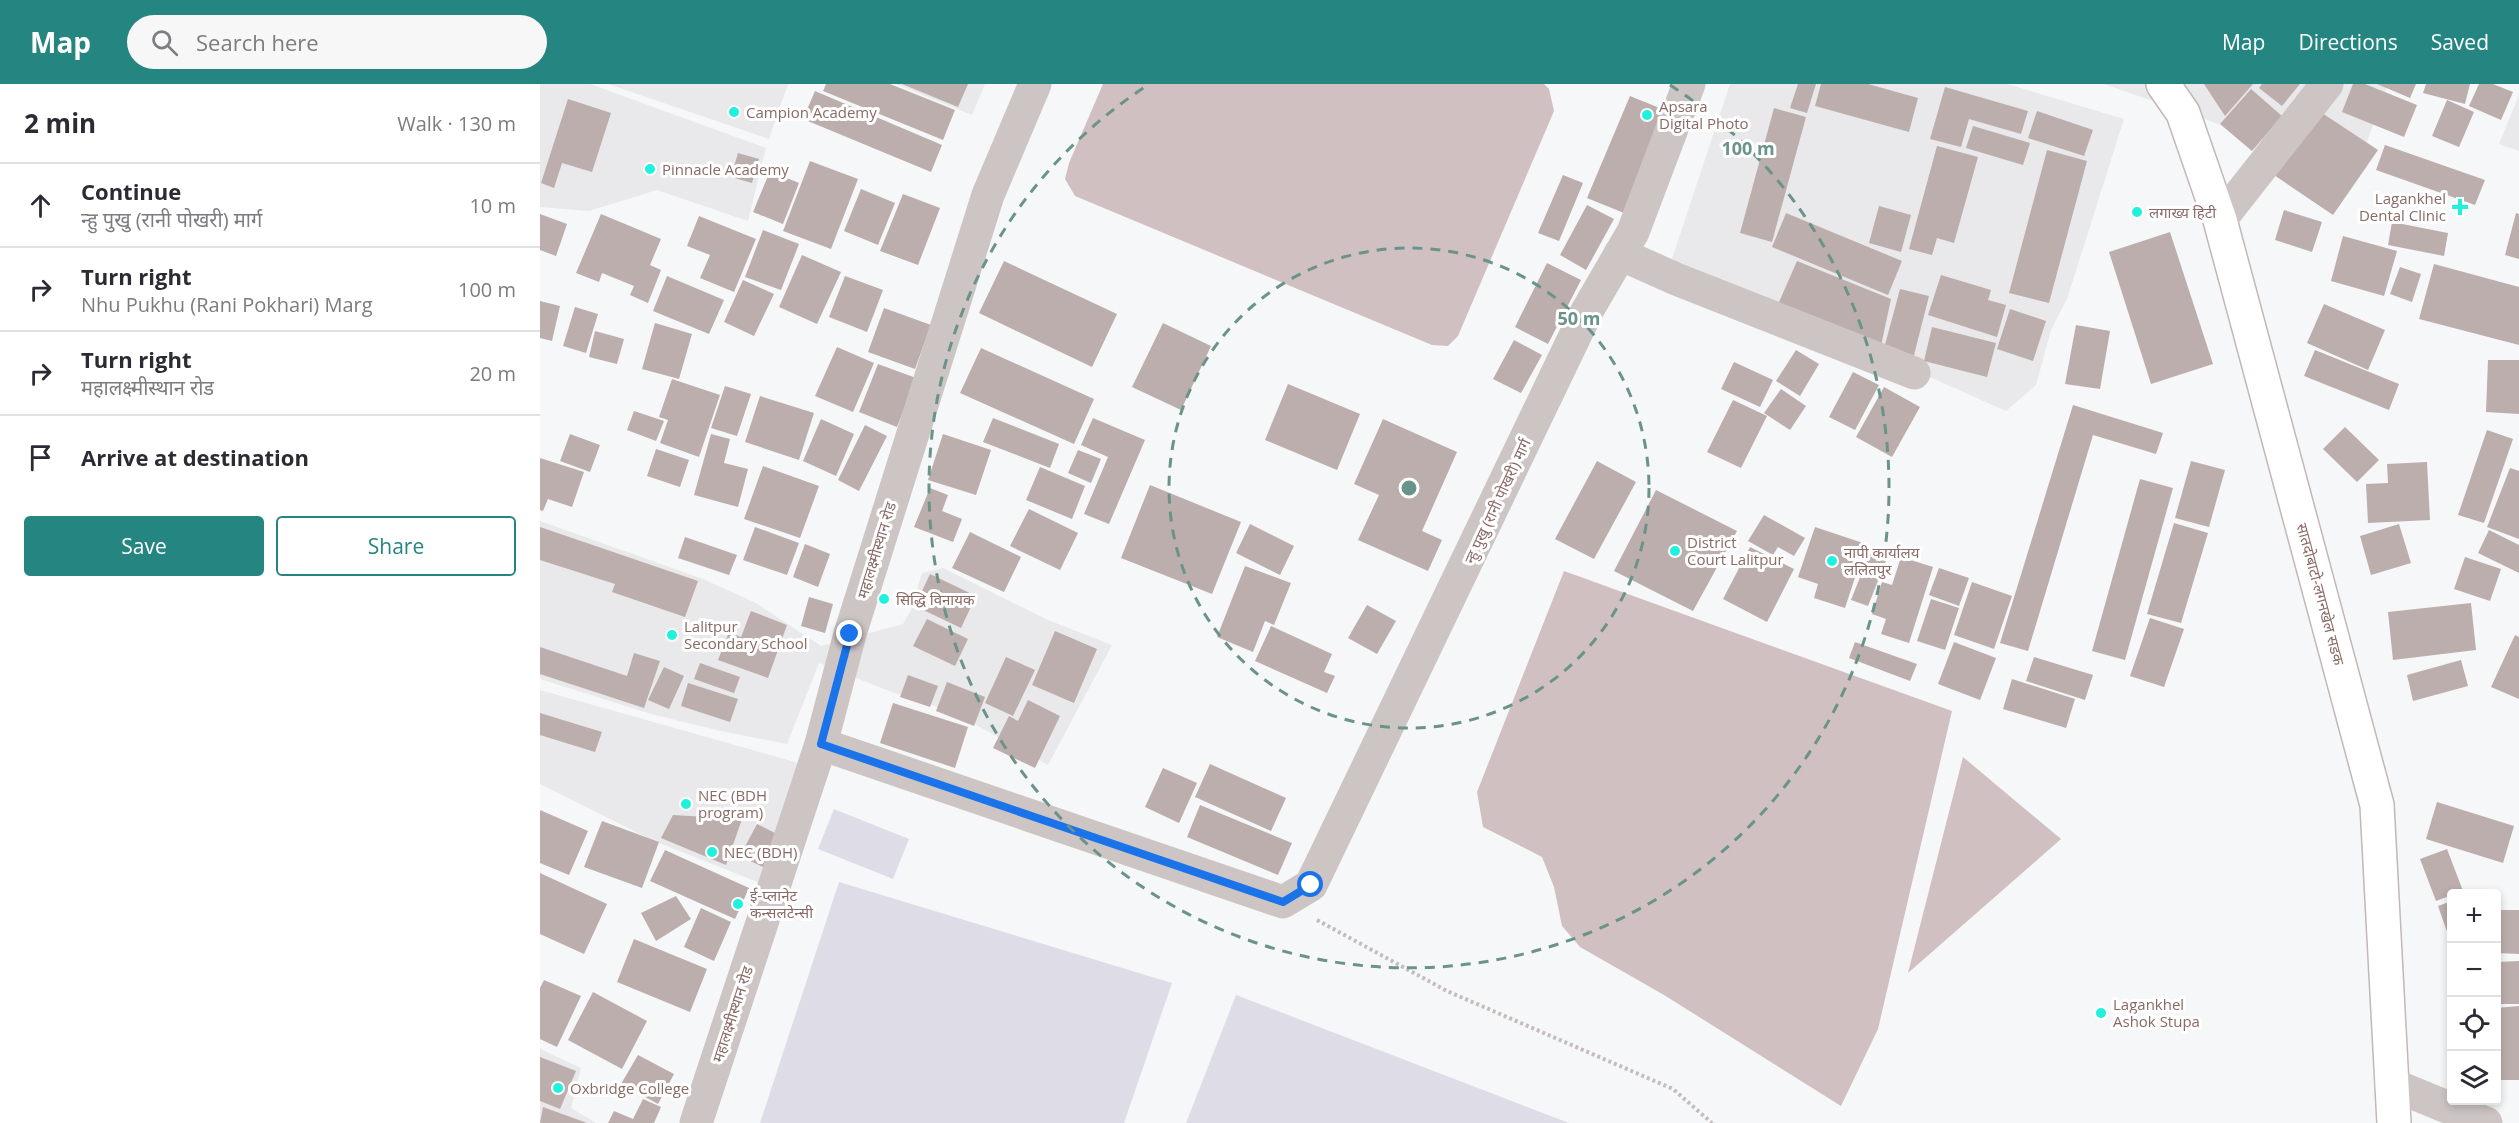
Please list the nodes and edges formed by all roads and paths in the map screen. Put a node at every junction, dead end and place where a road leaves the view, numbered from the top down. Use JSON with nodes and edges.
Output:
{"nodes":[{"id":1,"x":1035,"y":84,"type":"edge"},
{"id":2,"x":1689,"y":84,"type":"edge"},
{"id":3,"x":2163,"y":84,"type":"edge"},
{"id":4,"x":2327,"y":84,"type":"edge"},
{"id":5,"x":2220,"y":220,"type":"junction"},
{"id":6,"x":1620,"y":254,"type":"junction"},
{"id":7,"x":1914,"y":374,"type":"dead end"},
{"id":8,"x":821,"y":744,"type":"junction"},
{"id":9,"x":1283,"y":902,"type":"junction"},
{"id":10,"x":2391,"y":1084,"type":"junction"},
{"id":11,"x":696,"y":1123,"type":"edge"},
{"id":12,"x":1712,"y":1123,"type":"edge"},
{"id":13,"x":2394,"y":1123,"type":"edge"},
{"id":14,"x":2486,"y":1123,"type":"edge"}],
"edges":[{"from":1,"to":8,"type":"street","name":"महालक्ष्मीस्थान रोड"},
{"from":2,"to":6,"type":"street","name":"न्हु पुखु (रानी पोखरी) मार्ग"},
{"from":3,"to":5,"type":"main road","name":"सातदोबाटो-लगनखेल सडक"},
{"from":4,"to":5,"type":"street"},
{"from":5,"to":10,"type":"main road","name":"सातदोबाटो-लगनखेल सडक"},
{"from":6,"to":7,"type":"street"},
{"from":6,"to":9,"type":"street","name":"न्हु पुखु (रानी पोखरी) मार्ग"},
{"from":8,"to":9,"type":"street"},
{"from":8,"to":11,"type":"street","name":"महालक्ष्मीस्थान रोड"},
{"from":9,"to":12,"type":"path"},
{"from":10,"to":13,"type":"main road","name":"सातदोबाटो-लगनखेल सडक"},
{"from":10,"to":14,"type":"street"}]}
